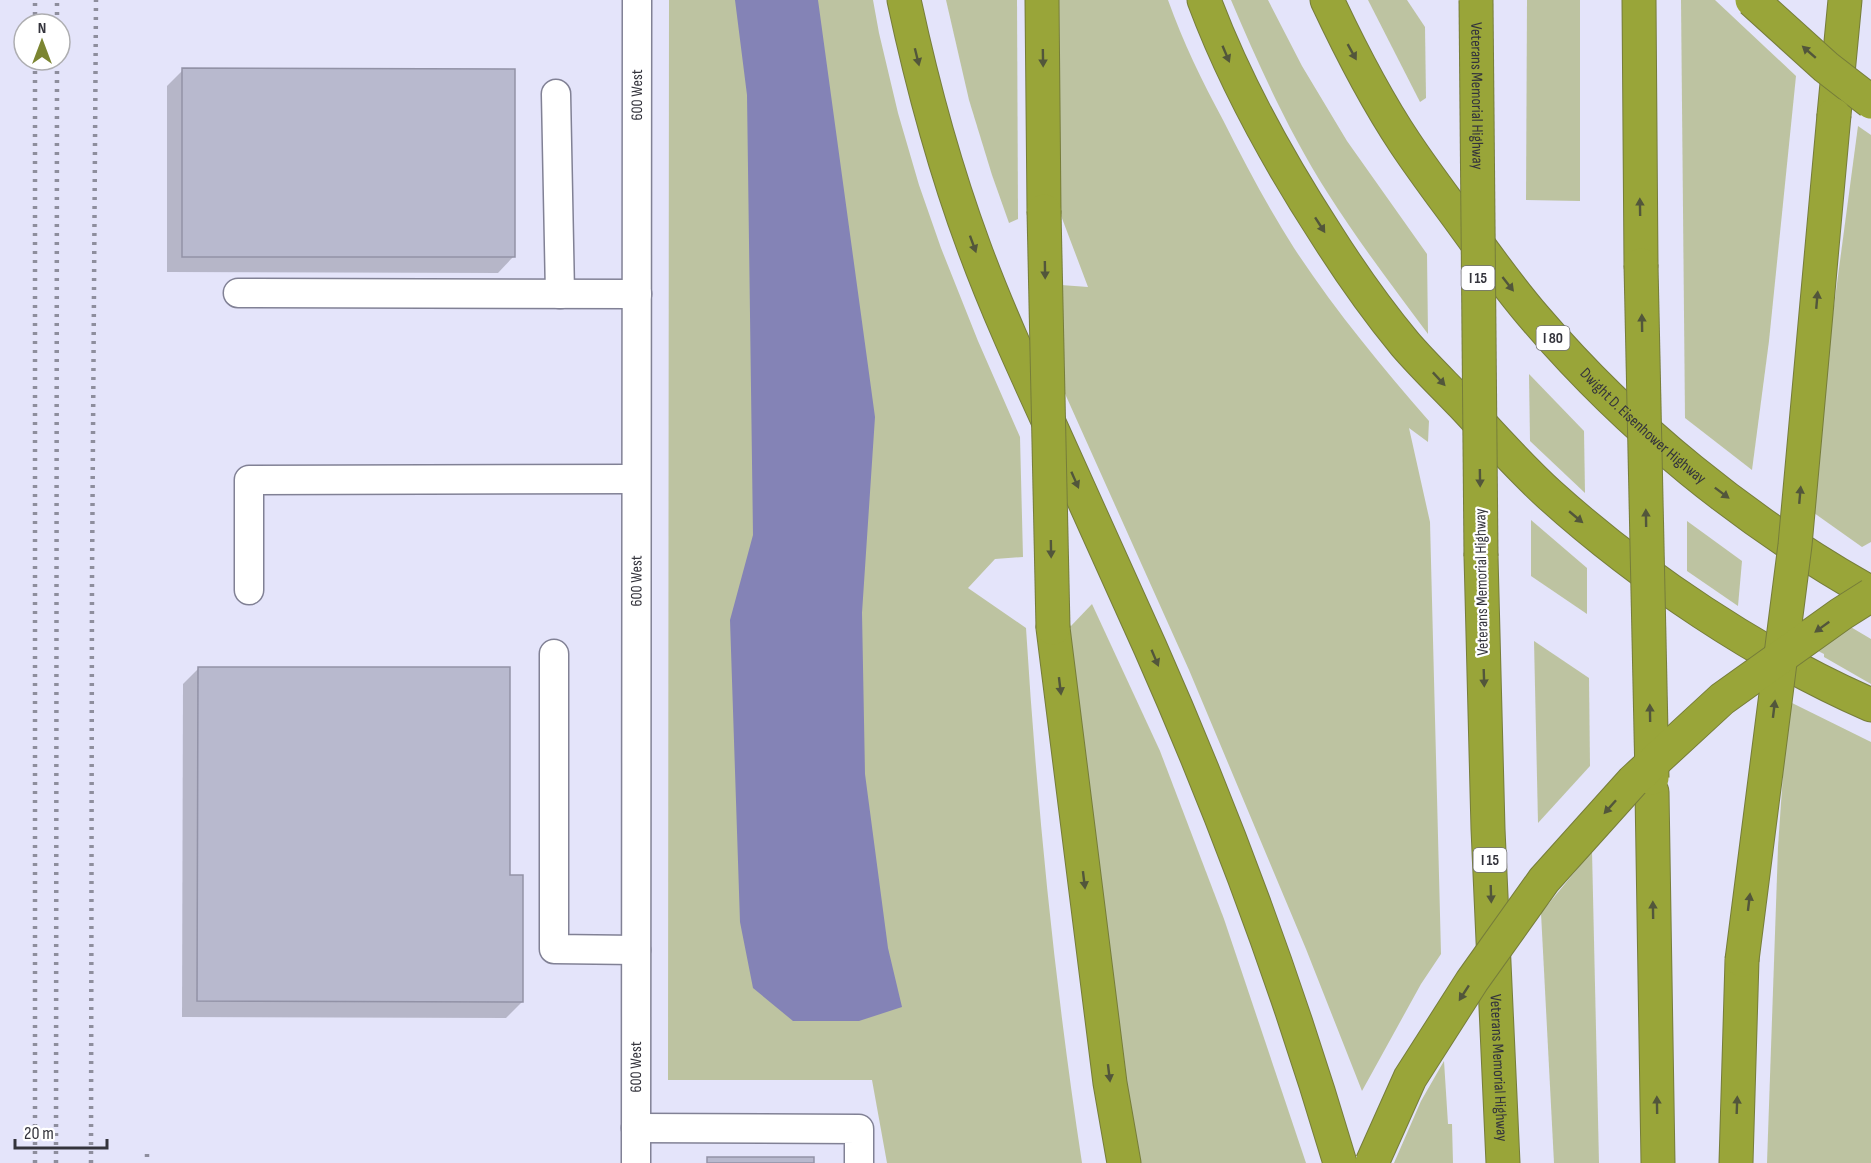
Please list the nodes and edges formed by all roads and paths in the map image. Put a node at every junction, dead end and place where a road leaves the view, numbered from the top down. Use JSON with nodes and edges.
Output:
{"nodes":[{"id":1,"x":637,"y":0,"type":"edge"},
{"id":2,"x":904,"y":0,"type":"edge"},
{"id":3,"x":1042,"y":0,"type":"edge"},
{"id":4,"x":1204,"y":0,"type":"edge"},
{"id":5,"x":1327,"y":0,"type":"edge"},
{"id":6,"x":1476,"y":0,"type":"edge"},
{"id":7,"x":1639,"y":0,"type":"edge"},
{"id":8,"x":1752,"y":0,"type":"edge"},
{"id":9,"x":1845,"y":0,"type":"edge"},
{"id":10,"x":556,"y":94,"type":"dead end"},
{"id":11,"x":1871,"y":102,"type":"edge"},
{"id":12,"x":237,"y":293,"type":"dead end"},
{"id":13,"x":560,"y":294,"type":"junction"},
{"id":14,"x":637,"y":294,"type":"junction"},
{"id":15,"x":636,"y":479,"type":"junction"},
{"id":16,"x":249,"y":590,"type":"dead end"},
{"id":17,"x":1871,"y":594,"type":"edge"},
{"id":18,"x":554,"y":654,"type":"dead end"},
{"id":19,"x":1871,"y":705,"type":"edge"},
{"id":20,"x":636,"y":950,"type":"junction"},
{"id":21,"x":636,"y":1128,"type":"junction"},
{"id":22,"x":636,"y":1163,"type":"edge"},
{"id":23,"x":859,"y":1163,"type":"edge"},
{"id":24,"x":1124,"y":1163,"type":"edge"},
{"id":25,"x":1340,"y":1163,"type":"edge"},
{"id":26,"x":1372,"y":1163,"type":"edge"},
{"id":27,"x":1503,"y":1163,"type":"edge"},
{"id":28,"x":1658,"y":1163,"type":"edge"},
{"id":29,"x":1736,"y":1163,"type":"edge"}],
"edges":[{"from":1,"to":14,"type":"street","name":"600 West"},
{"from":2,"to":25,"type":"highway","one_way":true},
{"from":3,"to":24,"type":"highway","one_way":true,"bridge":true},
{"from":4,"to":19,"type":"highway","one_way":true},
{"from":5,"to":17,"type":"highway","name":"Dwight D. Eisenhower Highway","number":"I 80","one_way":true},
{"from":6,"to":27,"type":"highway","name":"Veterans Memorial Highway","number":"I 15","one_way":true,"bridge":true},
{"from":28,"to":7,"type":"highway","one_way":true,"bridge":true},
{"from":11,"to":8,"type":"highway","one_way":true,"bridge":true},
{"from":29,"to":9,"type":"highway","one_way":true,"bridge":true},
{"from":10,"to":13,"type":"street"},
{"from":12,"to":13,"type":"street"},
{"from":13,"to":14,"type":"street"},
{"from":14,"to":15,"type":"street","name":"600 West"},
{"from":15,"to":16,"type":"street"},
{"from":15,"to":20,"type":"street","name":"600 West"},
{"from":17,"to":26,"type":"highway","one_way":true,"bridge":true},
{"from":18,"to":20,"type":"street"},
{"from":20,"to":21,"type":"street","name":"600 West"},
{"from":21,"to":22,"type":"street","name":"600 West"},
{"from":21,"to":23,"type":"street"}]}
